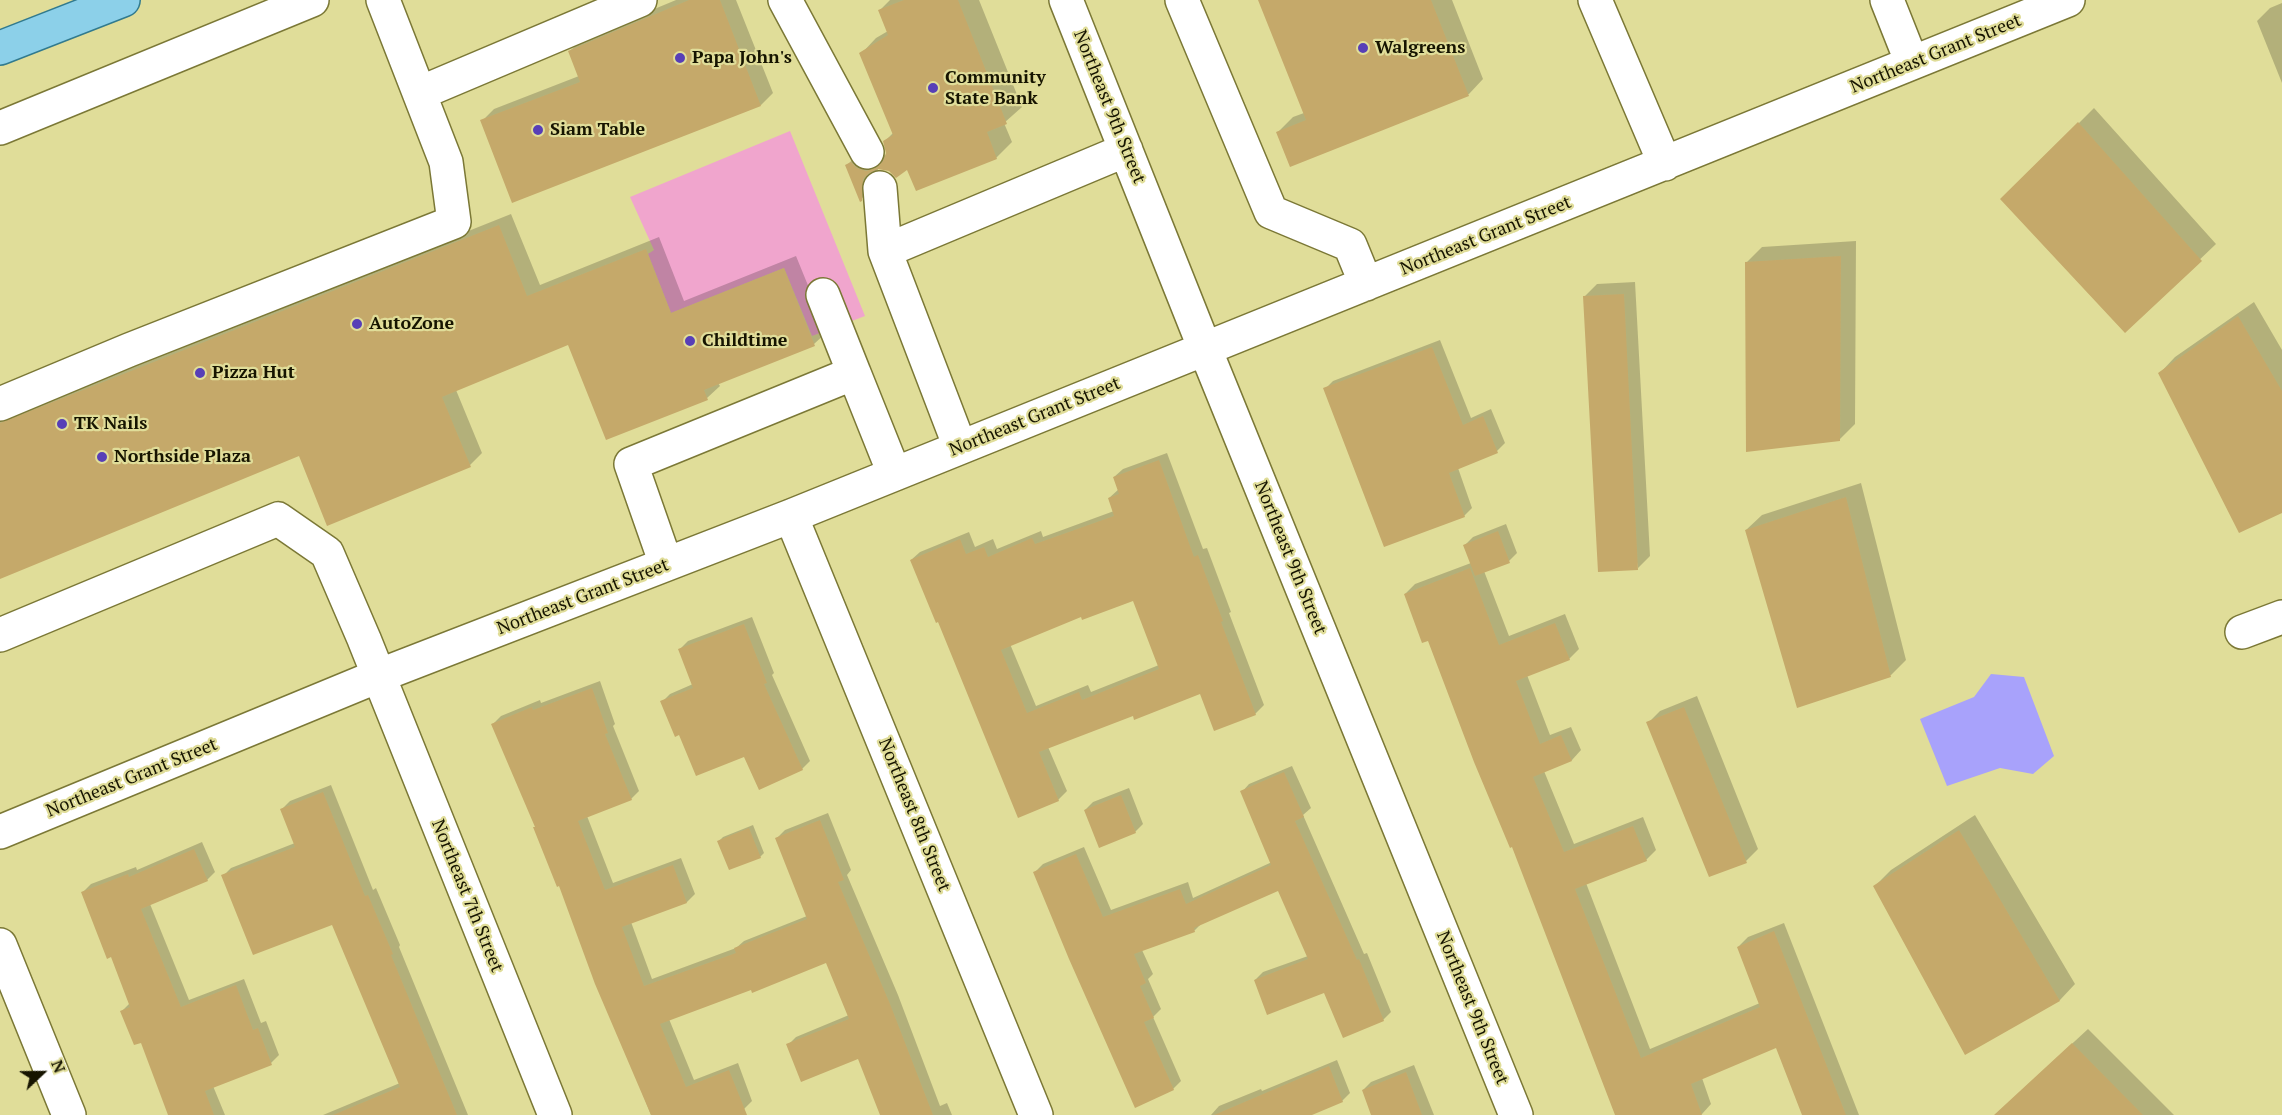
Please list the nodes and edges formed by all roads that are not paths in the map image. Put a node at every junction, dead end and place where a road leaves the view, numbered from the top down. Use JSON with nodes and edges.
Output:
{"nodes":[{"id":1,"x":123,"y":0,"type":"edge"},
{"id":2,"x":312,"y":0,"type":"edge"},
{"id":3,"x":383,"y":0,"type":"edge"},
{"id":4,"x":640,"y":0,"type":"edge"},
{"id":5,"x":785,"y":0,"type":"edge"},
{"id":6,"x":1066,"y":0,"type":"edge"},
{"id":7,"x":1182,"y":0,"type":"edge"},
{"id":8,"x":1595,"y":0,"type":"edge"},
{"id":9,"x":1887,"y":0,"type":"edge"},
{"id":10,"x":2068,"y":0,"type":"edge"},
{"id":11,"x":0,"y":48,"type":"edge"},
{"id":12,"x":1912,"y":63,"type":"junction"},
{"id":13,"x":420,"y":93,"type":"junction"},
{"id":14,"x":0,"y":128,"type":"edge"},
{"id":15,"x":1126,"y":150,"type":"junction"},
{"id":16,"x":867,"y":152,"type":"dead end"},
{"id":17,"x":1665,"y":164,"type":"junction"},
{"id":18,"x":880,"y":188,"type":"dead end"},
{"id":19,"x":885,"y":250,"type":"junction"},
{"id":20,"x":1366,"y":284,"type":"junction"},
{"id":21,"x":823,"y":294,"type":"dead end"},
{"id":22,"x":1205,"y":349,"type":"junction"},
{"id":23,"x":854,"y":373,"type":"junction"},
{"id":24,"x":0,"y":404,"type":"edge"},
{"id":25,"x":960,"y":447,"type":"junction"},
{"id":26,"x":894,"y":474,"type":"junction"},
{"id":27,"x":791,"y":516,"type":"junction"},
{"id":28,"x":666,"y":564,"type":"junction"},
{"id":29,"x":2282,"y":617,"type":"edge"},
{"id":30,"x":2242,"y":632,"type":"dead end"},
{"id":31,"x":0,"y":635,"type":"edge"},
{"id":32,"x":378,"y":676,"type":"junction"},
{"id":33,"x":0,"y":832,"type":"edge"},
{"id":34,"x":0,"y":945,"type":"edge"},
{"id":35,"x":69,"y":1115,"type":"edge"},
{"id":36,"x":555,"y":1115,"type":"edge"},
{"id":37,"x":1036,"y":1115,"type":"edge"},
{"id":38,"x":1516,"y":1115,"type":"edge"}],
"edges":[{"from":1,"to":11,"type":"main road"},
{"from":2,"to":14,"type":"street"},
{"from":3,"to":13,"type":"street"},
{"from":4,"to":13,"type":"street"},
{"from":5,"to":16,"type":"street"},
{"from":6,"to":15,"type":"street","name":"Northeast 9th Street"},
{"from":7,"to":20,"type":"street"},
{"from":8,"to":17,"type":"street"},
{"from":9,"to":12,"type":"street"},
{"from":10,"to":12,"type":"street","name":"Northeast Grant Street"},
{"from":12,"to":17,"type":"street","name":"Northeast Grant Street"},
{"from":13,"to":24,"type":"street"},
{"from":15,"to":19,"type":"street"},
{"from":15,"to":22,"type":"street","name":"Northeast 9th Street"},
{"from":17,"to":20,"type":"street","name":"Northeast Grant Street"},
{"from":18,"to":19,"type":"street"},
{"from":19,"to":25,"type":"street"},
{"from":20,"to":22,"type":"street","name":"Northeast Grant Street"},
{"from":21,"to":23,"type":"street"},
{"from":22,"to":25,"type":"street","name":"Northeast Grant Street"},
{"from":22,"to":38,"type":"street","name":"Northeast 9th Street"},
{"from":23,"to":26,"type":"street"},
{"from":23,"to":28,"type":"street"},
{"from":25,"to":26,"type":"street","name":"Northeast Grant Street"},
{"from":26,"to":27,"type":"street","name":"Northeast Grant Street"},
{"from":27,"to":28,"type":"street","name":"Northeast Grant Street"},
{"from":27,"to":37,"type":"street","name":"Northeast 8th Street"},
{"from":28,"to":32,"type":"street","name":"Northeast Grant Street"},
{"from":29,"to":30,"type":"street"},
{"from":31,"to":32,"type":"street","name":"Northeast 7th Street"},
{"from":32,"to":33,"type":"street","name":"Northeast Grant Street"},
{"from":32,"to":36,"type":"street","name":"Northeast 7th Street"},
{"from":34,"to":35,"type":"street"}]}
